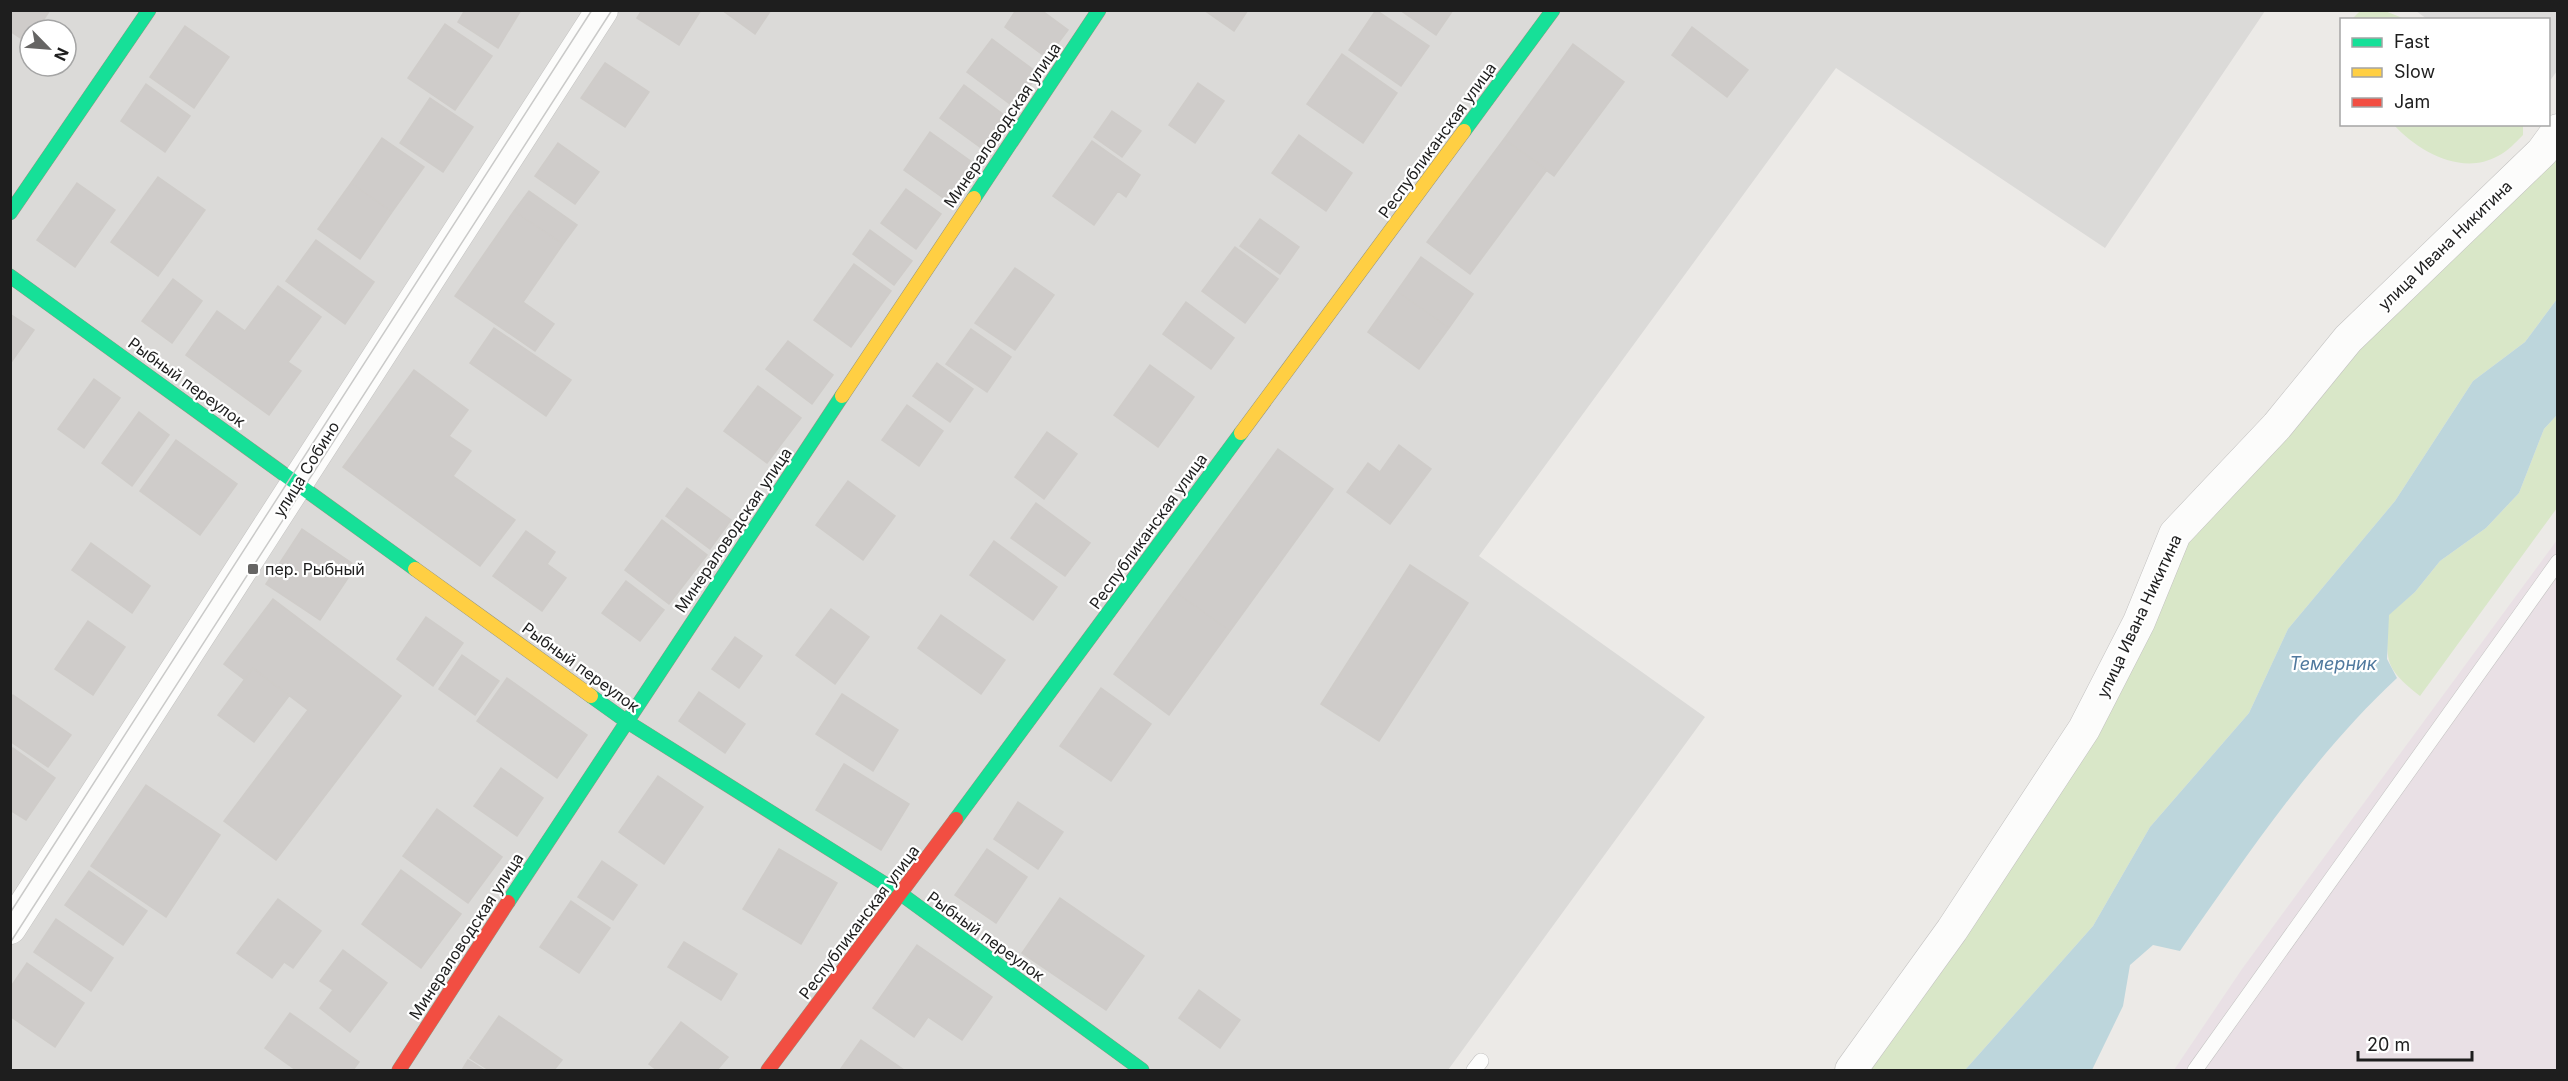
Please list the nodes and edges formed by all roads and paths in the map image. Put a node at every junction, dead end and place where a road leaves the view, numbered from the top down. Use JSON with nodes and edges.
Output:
{"nodes":[{"id":1,"x":149,"y":10,"type":"edge"},
{"id":2,"x":602,"y":10,"type":"edge"},
{"id":3,"x":1099,"y":10,"type":"edge"},
{"id":4,"x":1553,"y":10,"type":"edge"},
{"id":5,"x":2558,"y":130,"type":"edge"},
{"id":6,"x":10,"y":213,"type":"edge"},
{"id":7,"x":10,"y":276,"type":"edge"},
{"id":8,"x":297,"y":482,"type":"junction"},
{"id":9,"x":2558,"y":562,"type":"edge"},
{"id":10,"x":626,"y":721,"type":"junction"},
{"id":11,"x":901,"y":894,"type":"junction"},
{"id":12,"x":10,"y":928,"type":"edge"},
{"id":13,"x":399,"y":1071,"type":"edge"},
{"id":14,"x":768,"y":1071,"type":"edge"},
{"id":15,"x":1142,"y":1071,"type":"edge"},
{"id":16,"x":1851,"y":1071,"type":"edge"},
{"id":17,"x":2195,"y":1071,"type":"edge"}],
"edges":[{"from":1,"to":6,"type":"street"},
{"from":2,"to":8,"type":"street","name":"улица Собино"},
{"from":3,"to":10,"type":"street","name":"Минераловодская улица"},
{"from":4,"to":11,"type":"street","name":"Республиканская улица"},
{"from":5,"to":16,"type":"street","name":"улица Ивана Никитина"},
{"from":7,"to":8,"type":"street","name":"Рыбный переулок"},
{"from":8,"to":10,"type":"street","name":"Рыбный переулок"},
{"from":8,"to":12,"type":"street","name":"улица Собино"},
{"from":9,"to":17,"type":"lane"},
{"from":10,"to":11,"type":"street","name":"Рыбный переулок"},
{"from":10,"to":13,"type":"street","name":"Минераловодская улица"},
{"from":11,"to":14,"type":"street","name":"Республиканская улица"},
{"from":11,"to":15,"type":"street","name":"Рыбный переулок"}]}
